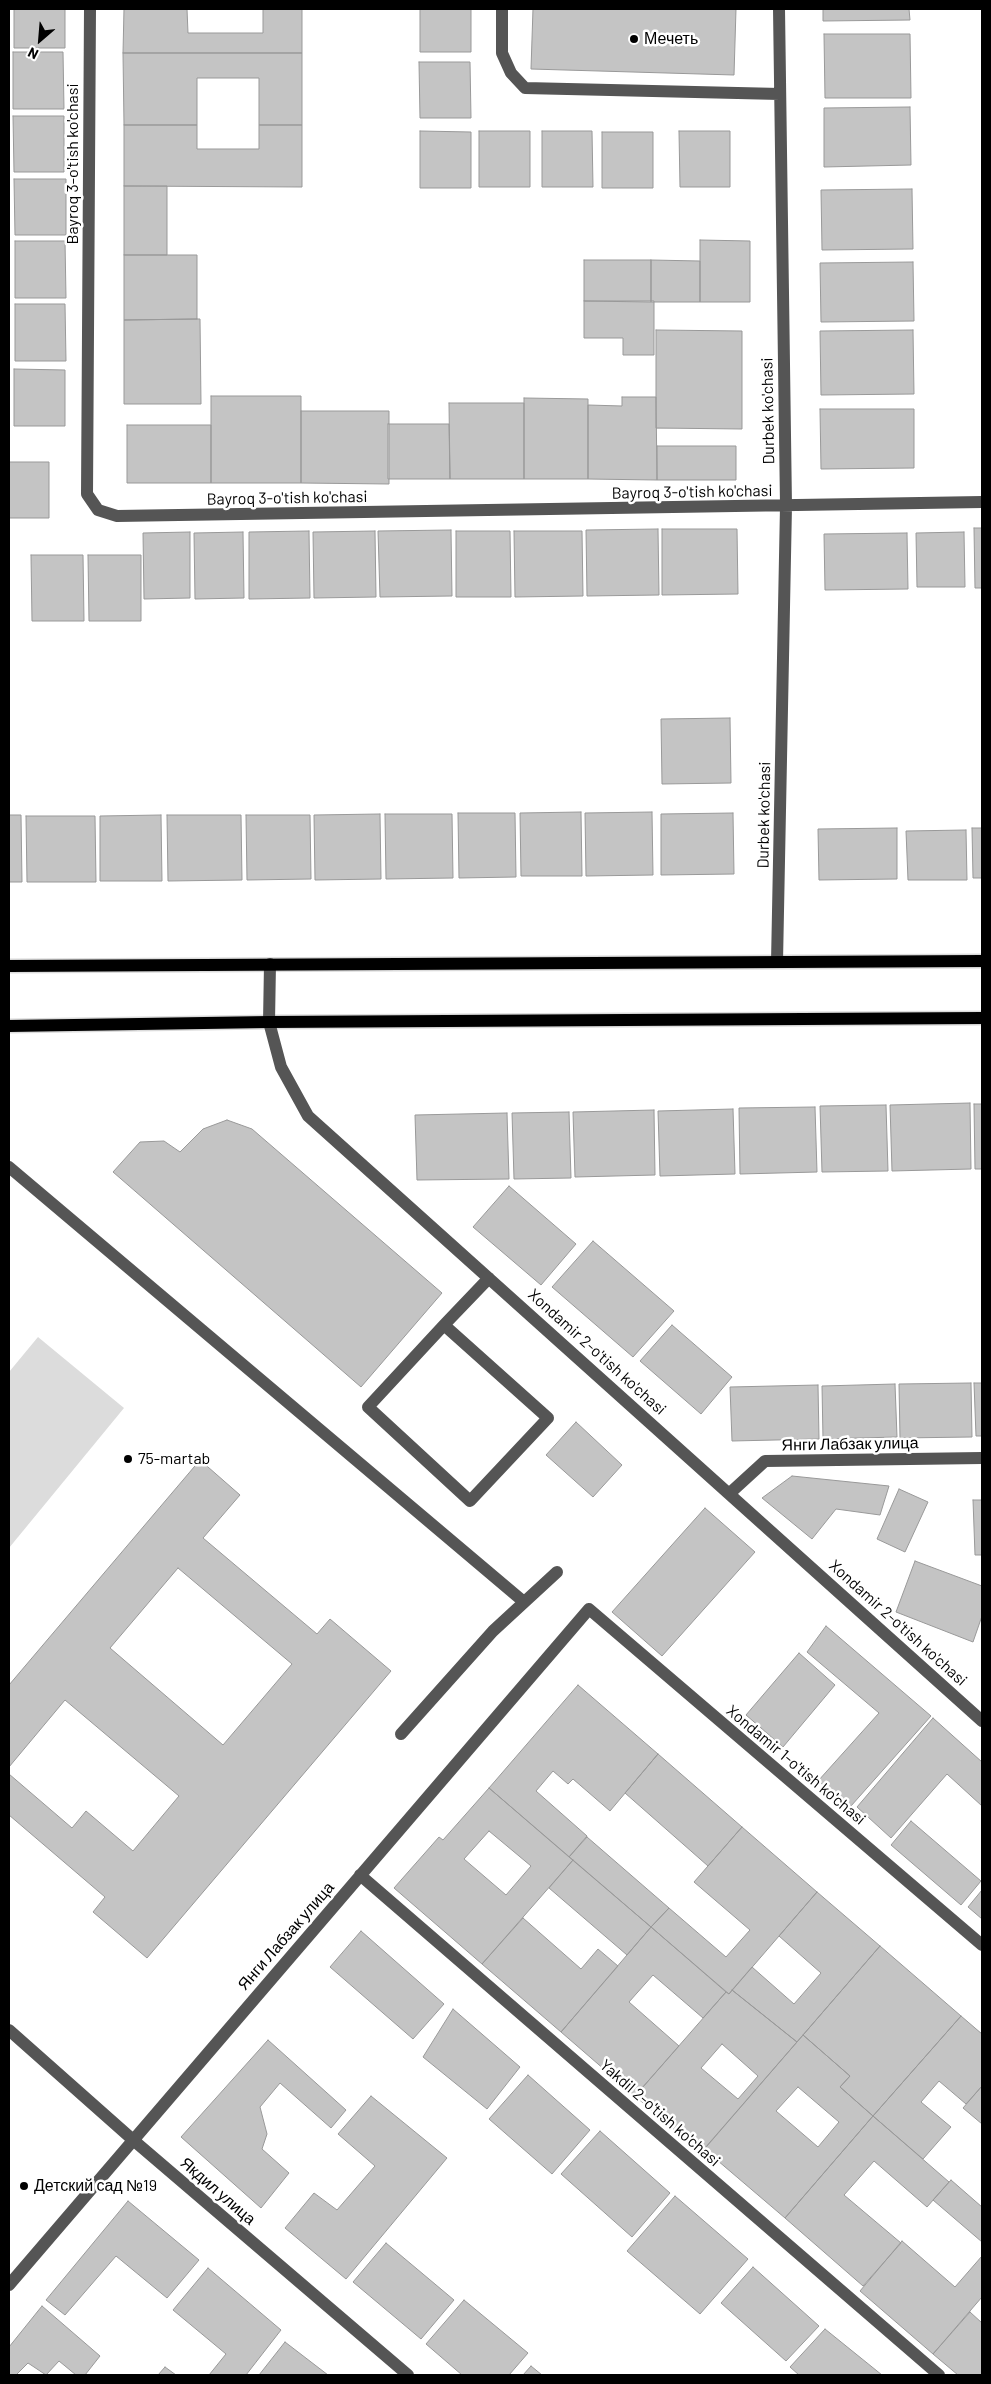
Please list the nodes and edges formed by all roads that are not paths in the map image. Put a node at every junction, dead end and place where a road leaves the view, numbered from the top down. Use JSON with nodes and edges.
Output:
{"nodes":[{"id":1,"x":90,"y":9,"type":"edge"},
{"id":2,"x":502,"y":9,"type":"edge"},
{"id":3,"x":779,"y":9,"type":"edge"},
{"id":4,"x":780,"y":94,"type":"junction"},
{"id":5,"x":982,"y":502,"type":"edge"},
{"id":6,"x":786,"y":506,"type":"junction"},
{"id":7,"x":982,"y":961,"type":"edge"},
{"id":8,"x":777,"y":962,"type":"junction"},
{"id":9,"x":270,"y":964,"type":"junction"},
{"id":10,"x":9,"y":966,"type":"edge"},
{"id":11,"x":982,"y":1018,"type":"edge"},
{"id":12,"x":268,"y":1022,"type":"junction"},
{"id":13,"x":9,"y":1026,"type":"edge"},
{"id":14,"x":9,"y":1167,"type":"edge"},
{"id":15,"x":489,"y":1278,"type":"junction"},
{"id":16,"x":444,"y":1325,"type":"junction"},
{"id":17,"x":982,"y":1458,"type":"edge"},
{"id":18,"x":730,"y":1493,"type":"junction"},
{"id":19,"x":557,"y":1572,"type":"dead end"},
{"id":20,"x":524,"y":1602,"type":"junction"},
{"id":21,"x":589,"y":1610,"type":"joint"},
{"id":22,"x":982,"y":1721,"type":"edge"},
{"id":23,"x":401,"y":1734,"type":"dead end"},
{"id":24,"x":360,"y":1875,"type":"junction"},
{"id":25,"x":982,"y":1945,"type":"edge"},
{"id":26,"x":9,"y":2030,"type":"edge"},
{"id":27,"x":132,"y":2139,"type":"junction"},
{"id":28,"x":9,"y":2285,"type":"edge"},
{"id":29,"x":408,"y":2375,"type":"edge"},
{"id":30,"x":940,"y":2375,"type":"edge"}],
"edges":[{"from":1,"to":6,"type":"street","name":"Bayroq 3-o'tish ko'chasi"},
{"from":2,"to":4,"type":"street"},
{"from":3,"to":4,"type":"street","name":"Durbek ko'chasi"},
{"from":4,"to":6,"type":"street","name":"Durbek ko'chasi"},
{"from":5,"to":6,"type":"street","name":"Bayroq 3-o'tish ko'chasi"},
{"from":6,"to":8,"type":"street","name":"Durbek ko'chasi"},
{"from":7,"to":8,"type":"main road"},
{"from":8,"to":9,"type":"main road"},
{"from":9,"to":10,"type":"main road"},
{"from":9,"to":12,"type":"street","name":"Xondamir 2-o'tish ko'chasi"},
{"from":11,"to":12,"type":"main road"},
{"from":12,"to":13,"type":"main road"},
{"from":12,"to":15,"type":"street","name":"Xondamir 2-o'tish ko'chasi"},
{"from":14,"to":20,"type":"street"},
{"from":15,"to":16,"type":"street"},
{"from":15,"to":18,"type":"street","name":"Xondamir 2-o'tish ko'chasi"},
{"from":16,"to":16,"type":"street"},
{"from":17,"to":18,"type":"street","name":"Янги Лабзак улица"},
{"from":18,"to":22,"type":"street","name":"Xondamir 2-o'tish ko'chasi"},
{"from":19,"to":20,"type":"street"},
{"from":20,"to":23,"type":"street"},
{"from":21,"to":24,"type":"street","name":"Янги Лабзак улица"},
{"from":21,"to":25,"type":"street","name":"Xondamir 1-o'tish ko'chasi"},
{"from":24,"to":27,"type":"street","name":"Янги Лабзак улица"},
{"from":24,"to":30,"type":"street","name":"Yakdil 2-o'tish ko'chasi"},
{"from":26,"to":27,"type":"street","name":"Якдил улица"},
{"from":27,"to":28,"type":"street","name":"Янги Лабзак улица"},
{"from":27,"to":29,"type":"street","name":"Якдил улица"}]}
